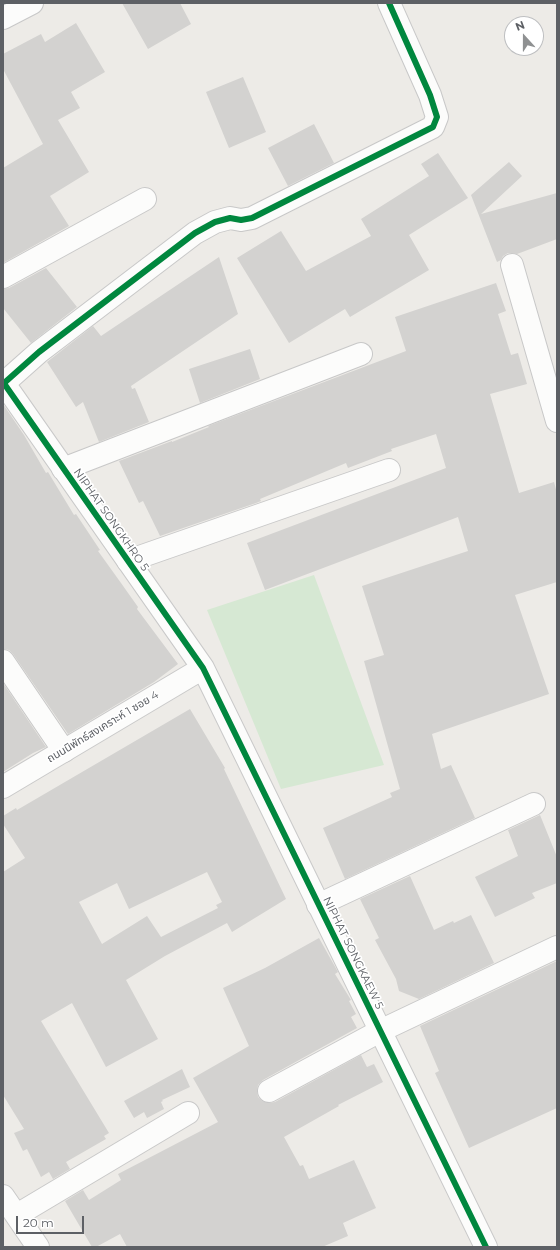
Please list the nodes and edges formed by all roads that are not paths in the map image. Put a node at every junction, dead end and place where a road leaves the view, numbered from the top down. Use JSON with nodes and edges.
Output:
{"nodes":[{"id":1,"x":32,"y":3,"type":"edge"},
{"id":2,"x":390,"y":3,"type":"edge"},
{"id":3,"x":3,"y":18,"type":"edge"},
{"id":4,"x":145,"y":199,"type":"dead end"},
{"id":5,"x":512,"y":265,"type":"dead end"},
{"id":6,"x":3,"y":276,"type":"edge"},
{"id":7,"x":361,"y":354,"type":"dead end"},
{"id":8,"x":3,"y":383,"type":"edge"},
{"id":9,"x":557,"y":421,"type":"edge"},
{"id":10,"x":63,"y":469,"type":"junction"},
{"id":11,"x":389,"y":470,"type":"dead end"},
{"id":12,"x":128,"y":561,"type":"junction"},
{"id":13,"x":3,"y":661,"type":"edge"},
{"id":14,"x":203,"y":668,"type":"junction"},
{"id":15,"x":64,"y":750,"type":"junction"},
{"id":16,"x":3,"y":787,"type":"edge"},
{"id":17,"x":534,"y":804,"type":"dead end"},
{"id":18,"x":318,"y":905,"type":"junction"},
{"id":19,"x":557,"y":947,"type":"edge"},
{"id":20,"x":380,"y":1031,"type":"junction"},
{"id":21,"x":269,"y":1091,"type":"dead end"},
{"id":22,"x":188,"y":1113,"type":"dead end"},
{"id":23,"x":3,"y":1196,"type":"edge"},
{"id":24,"x":17,"y":1215,"type":"junction"},
{"id":25,"x":38,"y":1247,"type":"edge"},
{"id":26,"x":486,"y":1247,"type":"edge"}],
"edges":[{"from":1,"to":3,"type":"street"},
{"from":2,"to":8,"type":"street"},
{"from":4,"to":6,"type":"street"},
{"from":5,"to":9,"type":"street"},
{"from":7,"to":10,"type":"street"},
{"from":8,"to":10,"type":"street","name":"NIPHAT SONGKHRO 5"},
{"from":10,"to":12,"type":"street","name":"NIPHAT SONGKHRO 5"},
{"from":11,"to":12,"type":"street"},
{"from":12,"to":14,"type":"street","name":"NIPHAT SONGKHRO 5"},
{"from":13,"to":15,"type":"street"},
{"from":14,"to":15,"type":"street","name":"ถนนนิพัทธ์สงเคราะห์ 1 ซอย 4"},
{"from":14,"to":18,"type":"street","name":"NIPHAT SONGKAEW 5"},
{"from":15,"to":16,"type":"street","name":"ถนนนิพัทธ์สงเคราะห์ 1 ซอย 4"},
{"from":17,"to":18,"type":"street"},
{"from":18,"to":20,"type":"street","name":"NIPHAT SONGKAEW 5"},
{"from":19,"to":20,"type":"street"},
{"from":20,"to":21,"type":"street"},
{"from":20,"to":26,"type":"street","name":"NIPHAT SONGKAEW 5"},
{"from":22,"to":24,"type":"street"},
{"from":23,"to":24,"type":"street"},
{"from":24,"to":25,"type":"street"}]}
